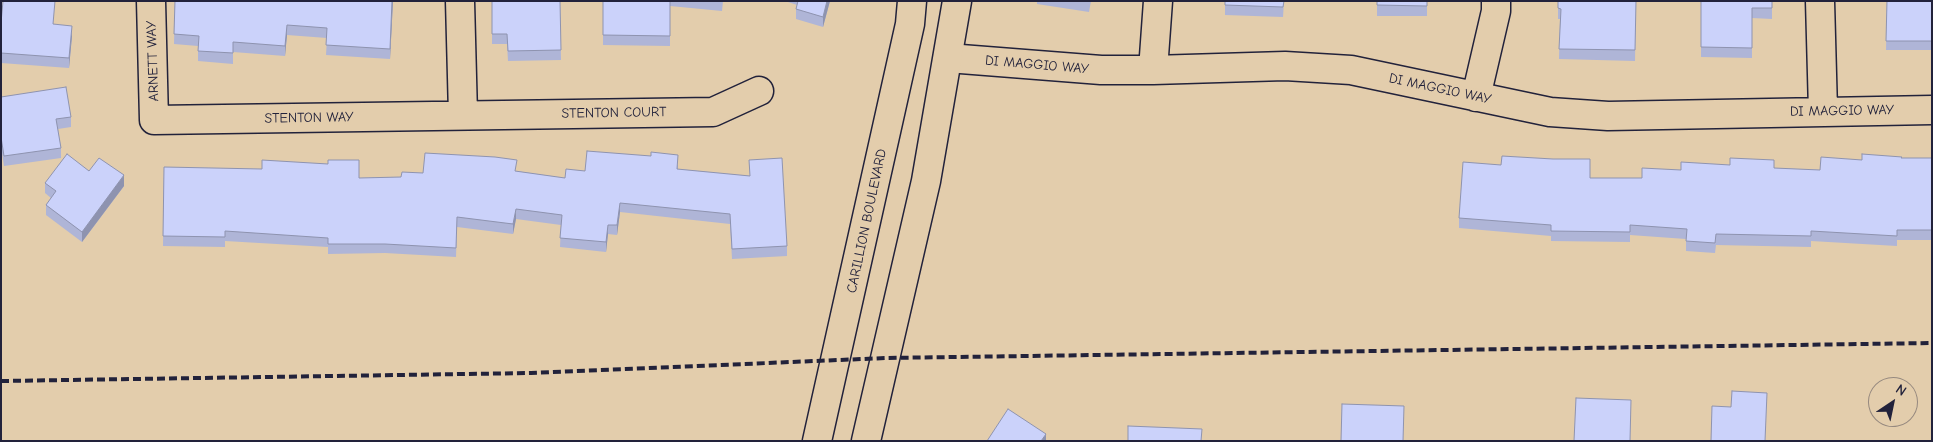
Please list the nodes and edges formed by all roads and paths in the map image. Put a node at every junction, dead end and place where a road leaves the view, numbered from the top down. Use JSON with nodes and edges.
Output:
{"nodes":[{"id":1,"x":151,"y":1,"type":"edge"},
{"id":2,"x":460,"y":1,"type":"edge"},
{"id":3,"x":912,"y":1,"type":"edge"},
{"id":4,"x":957,"y":1,"type":"edge"},
{"id":5,"x":1158,"y":1,"type":"edge"},
{"id":6,"x":1496,"y":1,"type":"edge"},
{"id":7,"x":1820,"y":1,"type":"edge"},
{"id":8,"x":948,"y":58,"type":"junction"},
{"id":9,"x":1153,"y":70,"type":"junction"},
{"id":10,"x":759,"y":91,"type":"dead end"},
{"id":11,"x":1476,"y":97,"type":"junction"},
{"id":12,"x":1932,"y":110,"type":"edge"},
{"id":13,"x":1823,"y":112,"type":"junction"},
{"id":14,"x":463,"y":116,"type":"junction"},
{"id":15,"x":154,"y":120,"type":"joint"},
{"id":16,"x":817,"y":441,"type":"edge"},
{"id":17,"x":866,"y":441,"type":"edge"}],
"edges":[{"from":1,"to":15,"type":"street","name":"ARNETT WAY"},
{"from":2,"to":14,"type":"street"},
{"from":3,"to":16,"type":"street","name":"CARILLION BOULEVARD"},
{"from":4,"to":8,"type":"street"},
{"from":5,"to":9,"type":"street"},
{"from":6,"to":11,"type":"street"},
{"from":7,"to":13,"type":"street"},
{"from":8,"to":9,"type":"street","name":"DI MAGGIO WAY"},
{"from":8,"to":17,"type":"street"},
{"from":9,"to":11,"type":"street","name":"DI MAGGIO WAY"},
{"from":10,"to":14,"type":"street","name":"STENTON COURT"},
{"from":11,"to":13,"type":"street","name":"DI MAGGIO WAY"},
{"from":12,"to":13,"type":"street","name":"DI MAGGIO WAY"},
{"from":14,"to":15,"type":"street","name":"STENTON WAY"}]}
